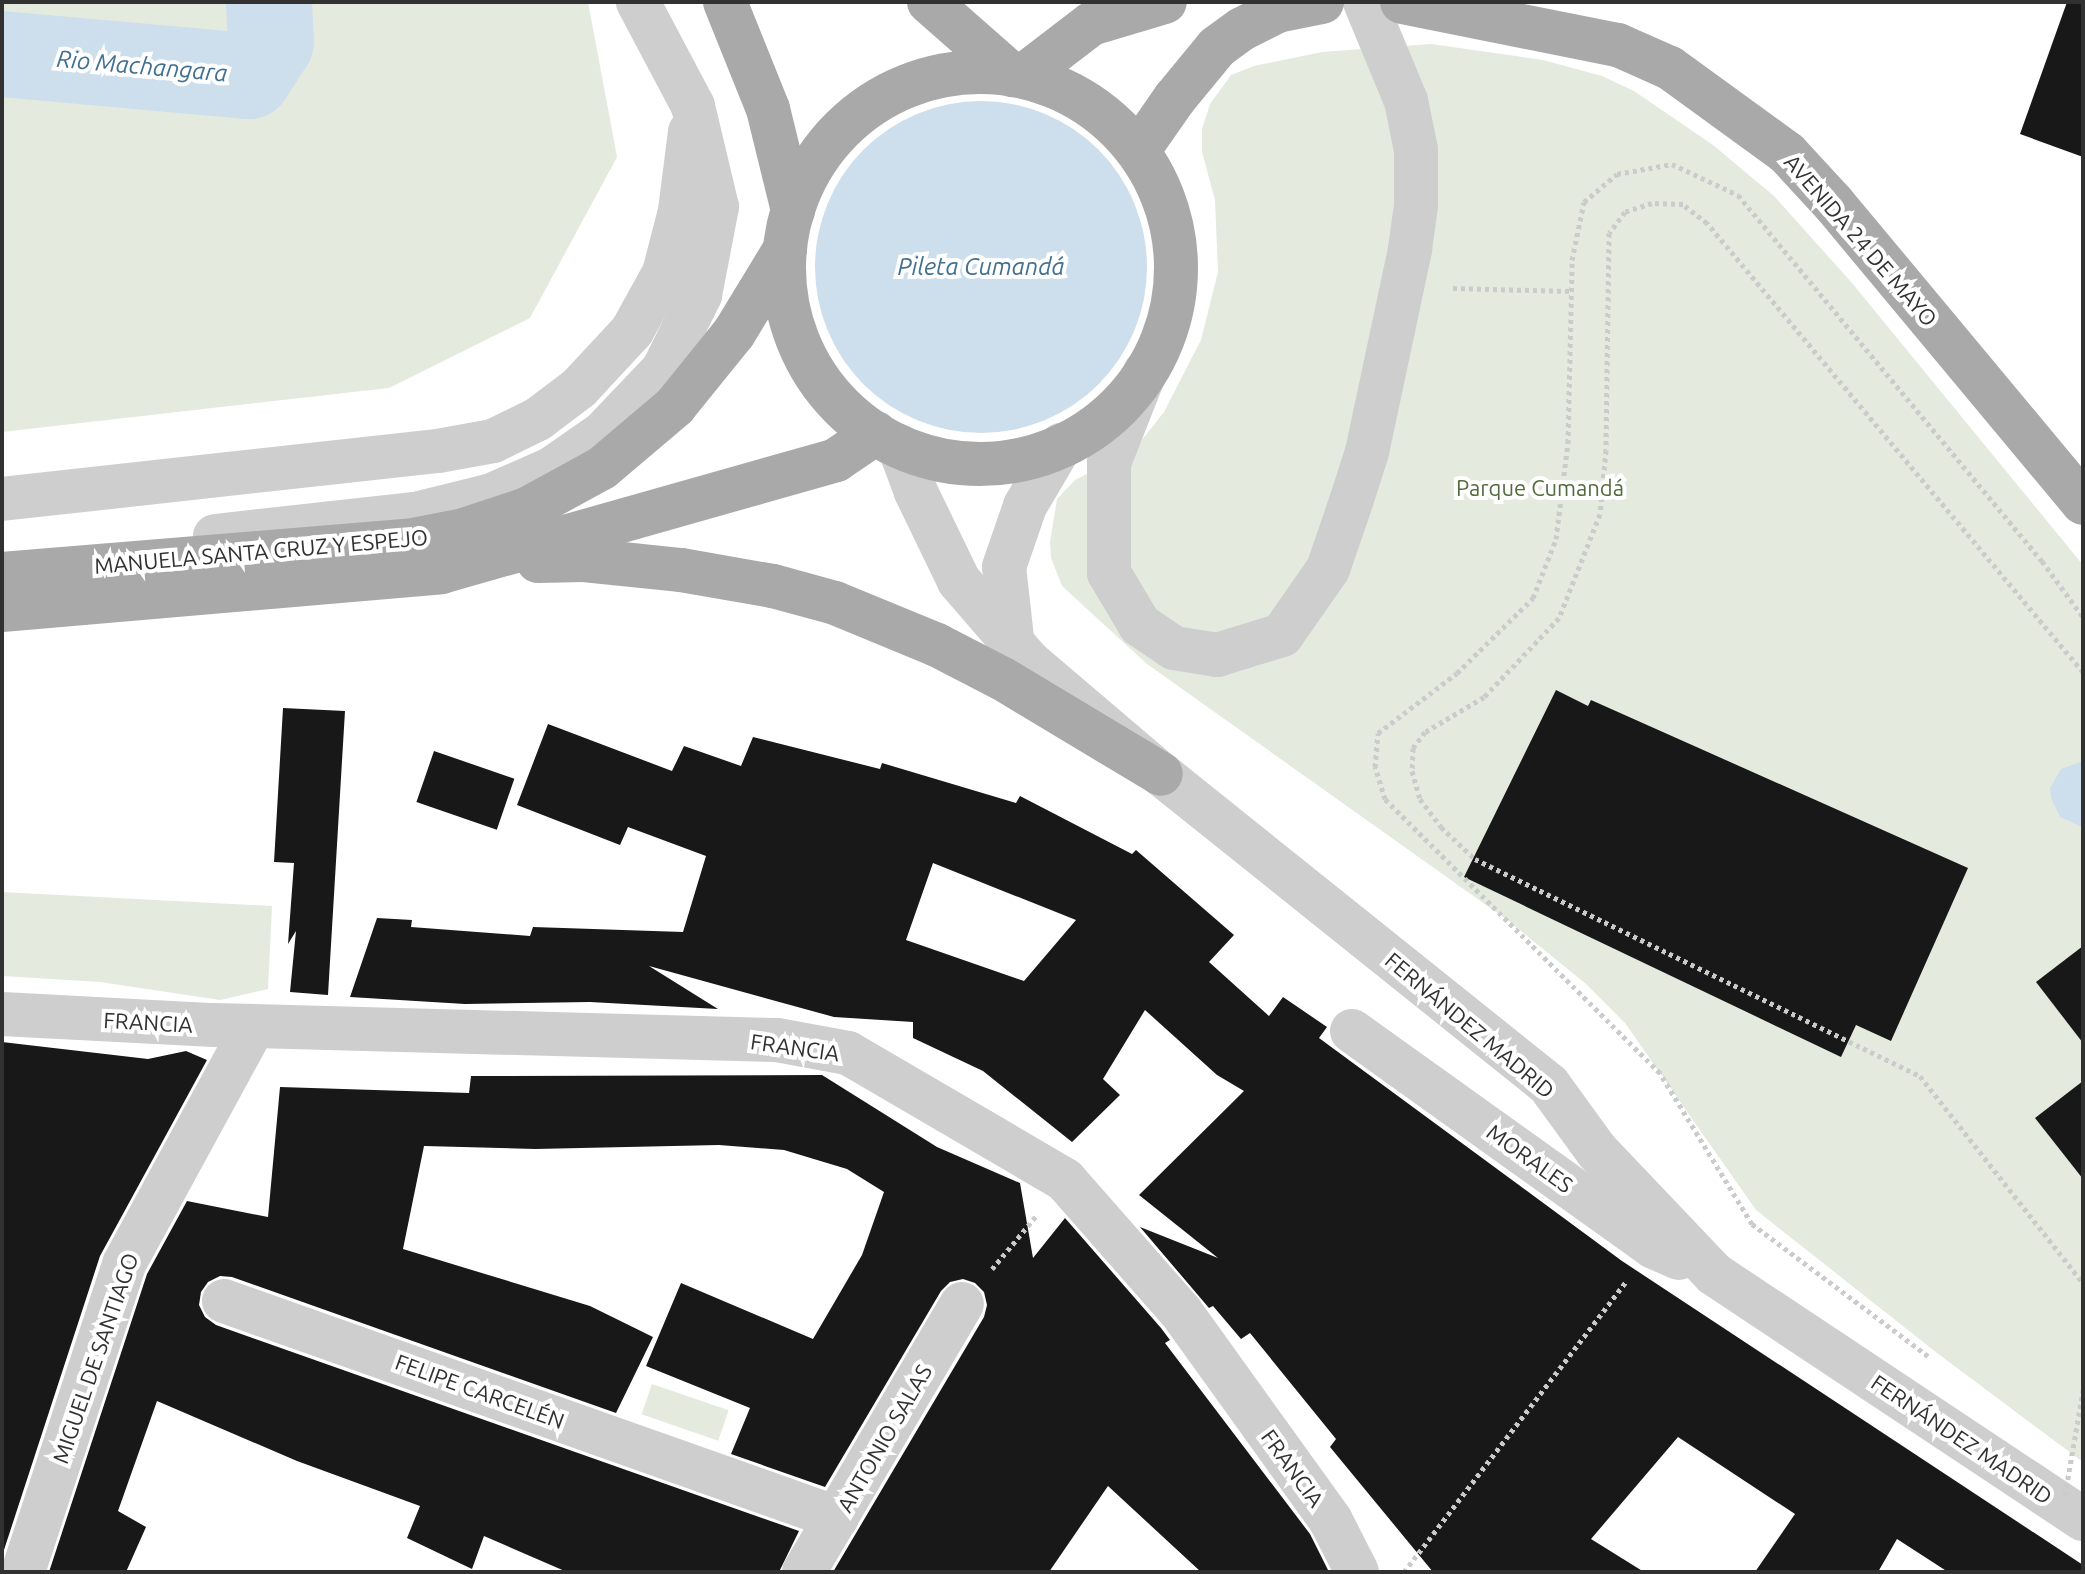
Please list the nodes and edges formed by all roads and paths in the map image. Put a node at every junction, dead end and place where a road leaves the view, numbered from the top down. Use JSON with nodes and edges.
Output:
{"nodes":[{"id":1,"x":638,"y":2,"type":"edge"},
{"id":2,"x":725,"y":2,"type":"edge"},
{"id":3,"x":929,"y":2,"type":"edge"},
{"id":4,"x":1165,"y":2,"type":"edge"},
{"id":5,"x":1322,"y":2,"type":"edge"},
{"id":6,"x":1365,"y":2,"type":"edge"},
{"id":7,"x":1402,"y":2,"type":"edge"},
{"id":8,"x":1017,"y":76,"type":"junction"},
{"id":9,"x":693,"y":106,"type":"junction"},
{"id":10,"x":1138,"y":151,"type":"junction"},
{"id":11,"x":789,"y":230,"type":"junction"},
{"id":12,"x":1453,"y":288,"type":"dead end"},
{"id":13,"x":1570,"y":291,"type":"junction"},
{"id":14,"x":1145,"y":372,"type":"junction"},
{"id":15,"x":887,"y":440,"type":"junction"},
{"id":16,"x":1061,"y":445,"type":"junction"},
{"id":17,"x":2,"y":499,"type":"edge"},
{"id":18,"x":2083,"y":503,"type":"edge"},
{"id":19,"x":2,"y":558,"type":"edge"},
{"id":20,"x":441,"y":572,"type":"junction"},
{"id":21,"x":2,"y":574,"type":"edge"},
{"id":22,"x":2,"y":610,"type":"edge"},
{"id":23,"x":2083,"y":617,"type":"edge"},
{"id":24,"x":1012,"y":638,"type":"junction"},
{"id":25,"x":2083,"y":672,"type":"edge"},
{"id":26,"x":1161,"y":774,"type":"junction"},
{"id":27,"x":2,"y":1014,"type":"edge"},
{"id":28,"x":254,"y":1026,"type":"junction"},
{"id":29,"x":1352,"y":1031,"type":"dead end"},
{"id":30,"x":1065,"y":1180,"type":"junction"},
{"id":31,"x":1654,"y":1247,"type":"junction"},
{"id":32,"x":1714,"y":1274,"type":"junction"},
{"id":33,"x":2083,"y":1283,"type":"edge"},
{"id":34,"x":224,"y":1301,"type":"dead end"},
{"id":35,"x":962,"y":1304,"type":"joint"},
{"id":36,"x":1930,"y":1357,"type":"dead end"},
{"id":37,"x":2083,"y":1391,"type":"edge"},
{"id":38,"x":2058,"y":1453,"type":"dead end"},
{"id":39,"x":2083,"y":1472,"type":"edge"},
{"id":40,"x":2074,"y":1507,"type":"edge"},
{"id":41,"x":837,"y":1518,"type":"junction"},
{"id":42,"x":23,"y":1572,"type":"edge"},
{"id":43,"x":804,"y":1572,"type":"edge"},
{"id":44,"x":1357,"y":1572,"type":"edge"},
{"id":45,"x":1404,"y":1572,"type":"edge"}],
"edges":[{"from":1,"to":9,"type":"street"},
{"from":2,"to":11,"type":"main road"},
{"from":3,"to":8,"type":"main road"},
{"from":4,"to":8,"type":"main road"},
{"from":5,"to":10,"type":"main road"},
{"from":6,"to":14,"type":"street"},
{"from":7,"to":18,"type":"main road","name":"AVENIDA 24 DE MAYO"},
{"from":8,"to":10,"type":"main road"},
{"from":8,"to":11,"type":"main road","name":"MANUELA SANTA CRUZ Y ESPEJO"},
{"from":9,"to":17,"type":"street"},
{"from":9,"to":19,"type":"street"},
{"from":10,"to":14,"type":"main road"},
{"from":11,"to":15,"type":"main road"},
{"from":11,"to":21,"type":"main road","name":"MANUELA SANTA CRUZ Y ESPEJO"},
{"from":12,"to":13,"type":"path"},
{"from":13,"to":23,"type":"path"},
{"from":13,"to":36,"type":"path"},
{"from":14,"to":16,"type":"main road"},
{"from":15,"to":16,"type":"main road"},
{"from":15,"to":20,"type":"main road","name":"MANUELA SANTA CRUZ Y ESPEJO"},
{"from":15,"to":24,"type":"street","name":"FERNÁNDEZ MADRID"},
{"from":16,"to":24,"type":"street"},
{"from":20,"to":22,"type":"main road","name":"MANUELA SANTA CRUZ Y ESPEJO"},
{"from":20,"to":26,"type":"main road"},
{"from":24,"to":26,"type":"street","name":"FERNÁNDEZ MADRID"},
{"from":25,"to":33,"type":"path"},
{"from":26,"to":32,"type":"street","name":"FERNÁNDEZ MADRID"},
{"from":27,"to":28,"type":"street","name":"FRANCIA"},
{"from":28,"to":30,"type":"street","name":"FRANCIA"},
{"from":28,"to":42,"type":"street","name":"MIGUEL DE SANTIAGO"},
{"from":29,"to":31,"type":"street","name":"MORALES"},
{"from":30,"to":35,"type":"path"},
{"from":30,"to":44,"type":"street","name":"FRANCIA"},
{"from":31,"to":32,"type":"street","name":"MORALES"},
{"from":31,"to":45,"type":"path"},
{"from":32,"to":40,"type":"street","name":"FERNÁNDEZ MADRID"},
{"from":34,"to":41,"type":"street","name":"FELIPE CARCELÉN"},
{"from":35,"to":41,"type":"street","name":"ANTONIO SALAS"},
{"from":37,"to":40,"type":"path","bridge":true},
{"from":38,"to":39,"type":"path"},
{"from":41,"to":43,"type":"street","name":"ANTONIO SALAS"}]}
